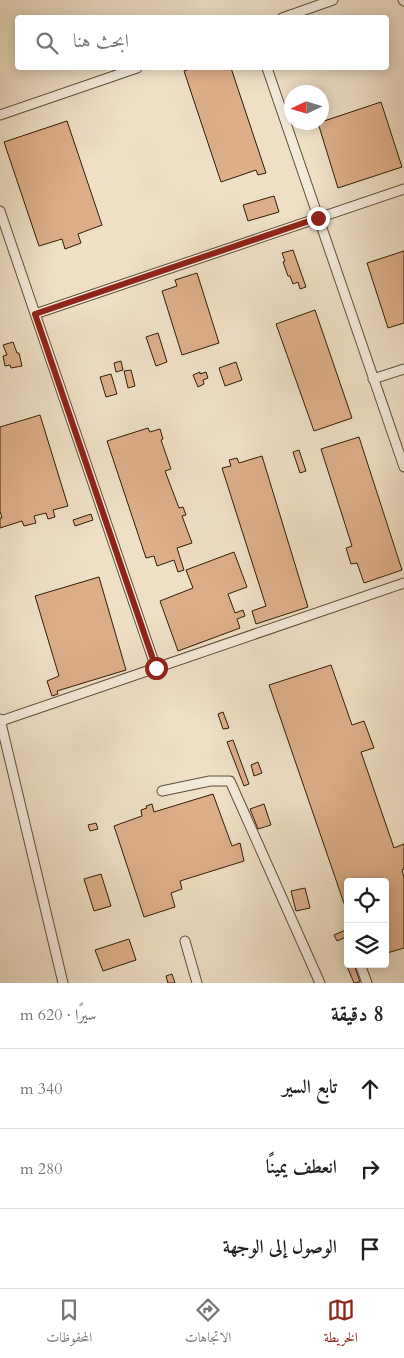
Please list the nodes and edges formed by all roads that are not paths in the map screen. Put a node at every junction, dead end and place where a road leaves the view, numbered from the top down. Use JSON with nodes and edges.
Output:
{"nodes":[{"id":1,"x":333,"y":0,"type":"edge"},
{"id":2,"x":290,"y":15,"type":"edge"},
{"id":3,"x":131,"y":70,"type":"edge"},
{"id":4,"x":267,"y":70,"type":"edge"},
{"id":5,"x":0,"y":115,"type":"edge"},
{"id":6,"x":404,"y":189,"type":"edge"},
{"id":7,"x":0,"y":211,"type":"edge"},
{"id":8,"x":318,"y":218,"type":"junction"},
{"id":9,"x":35,"y":314,"type":"junction"},
{"id":10,"x":404,"y":369,"type":"edge"},
{"id":11,"x":374,"y":379,"type":"junction"},
{"id":12,"x":404,"y":468,"type":"edge"},
{"id":13,"x":404,"y":583,"type":"edge"},
{"id":14,"x":156,"y":668,"type":"junction"},
{"id":15,"x":0,"y":720,"type":"edge"},
{"id":16,"x":162,"y":791,"type":"dead end"},
{"id":17,"x":185,"y":941,"type":"dead end"},
{"id":18,"x":361,"y":968,"type":"edge"},
{"id":19,"x":63,"y":983,"type":"edge"},
{"id":20,"x":197,"y":983,"type":"edge"},
{"id":21,"x":320,"y":983,"type":"edge"},
{"id":22,"x":367,"y":983,"type":"edge"}],
"edges":[{"from":1,"to":2,"type":"street"},
{"from":3,"to":5,"type":"street"},
{"from":4,"to":8,"type":"street"},
{"from":6,"to":8,"type":"street"},
{"from":7,"to":9,"type":"street"},
{"from":8,"to":9,"type":"street"},
{"from":8,"to":11,"type":"street"},
{"from":9,"to":14,"type":"street"},
{"from":10,"to":11,"type":"street"},
{"from":11,"to":12,"type":"street"},
{"from":13,"to":14,"type":"street"},
{"from":14,"to":15,"type":"street"},
{"from":15,"to":19,"type":"street"},
{"from":16,"to":21,"type":"street"},
{"from":17,"to":20,"type":"street"},
{"from":18,"to":22,"type":"street"}]}
